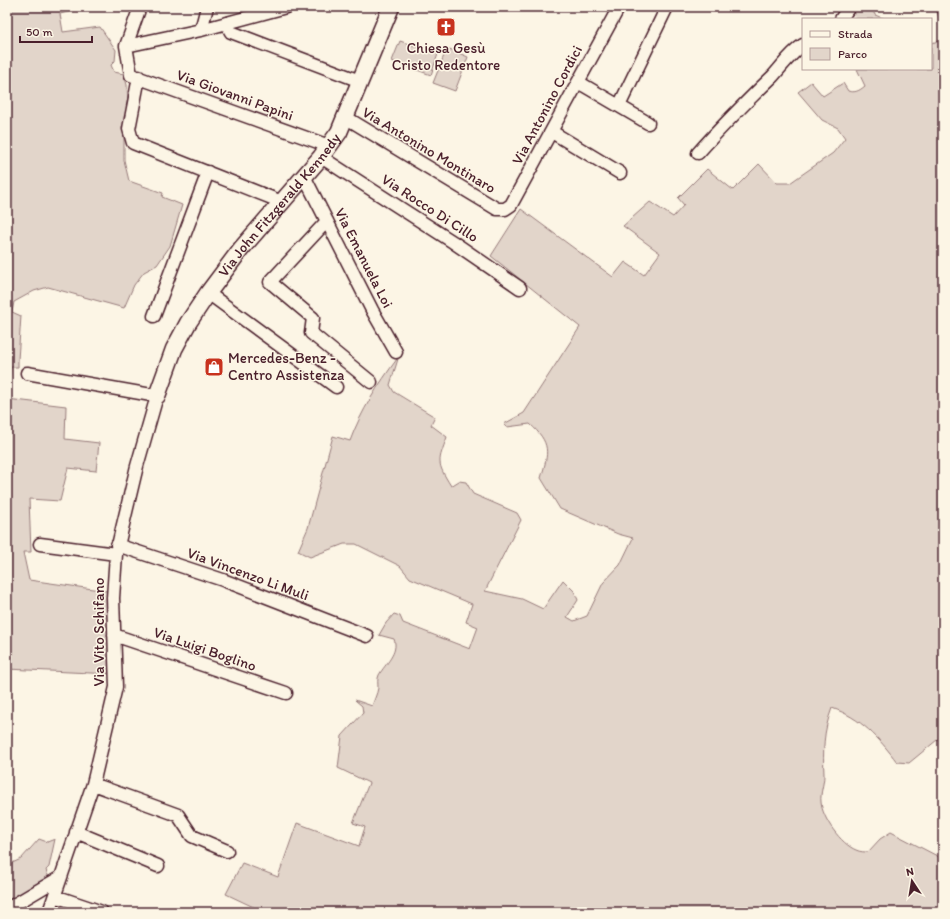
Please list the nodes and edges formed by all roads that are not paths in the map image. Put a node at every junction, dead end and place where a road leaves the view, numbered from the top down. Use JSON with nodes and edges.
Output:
{"nodes":[{"id":1,"x":140,"y":7,"type":"edge"},
{"id":2,"x":207,"y":7,"type":"edge"},
{"id":3,"x":286,"y":7,"type":"edge"},
{"id":4,"x":390,"y":7,"type":"edge"},
{"id":5,"x":619,"y":7,"type":"edge"},
{"id":6,"x":667,"y":7,"type":"edge"},
{"id":7,"x":849,"y":7,"type":"edge"},
{"id":8,"x":262,"y":10,"type":"edge"},
{"id":9,"x":842,"y":18,"type":"edge"},
{"id":10,"x":226,"y":23,"type":"junction"},
{"id":11,"x":202,"y":30,"type":"junction"},
{"id":12,"x":126,"y":46,"type":"junction"},
{"id":13,"x":802,"y":46,"type":"edge"},
{"id":14,"x":135,"y":76,"type":"junction"},
{"id":15,"x":360,"y":80,"type":"junction"},
{"id":16,"x":578,"y":82,"type":"junction"},
{"id":17,"x":619,"y":106,"type":"junction"},
{"id":18,"x":345,"y":117,"type":"junction"},
{"id":19,"x":648,"y":123,"type":"dead end"},
{"id":20,"x":552,"y":132,"type":"junction"},
{"id":21,"x":325,"y":152,"type":"junction"},
{"id":22,"x":698,"y":153,"type":"dead end"},
{"id":23,"x":208,"y":172,"type":"junction"},
{"id":24,"x":620,"y":173,"type":"dead end"},
{"id":25,"x":304,"y":176,"type":"junction"},
{"id":26,"x":282,"y":202,"type":"junction"},
{"id":27,"x":497,"y":209,"type":"joint"},
{"id":28,"x":327,"y":220,"type":"junction"},
{"id":29,"x":520,"y":288,"type":"dead end"},
{"id":30,"x":208,"y":293,"type":"junction"},
{"id":31,"x":154,"y":316,"type":"dead end"},
{"id":32,"x":396,"y":352,"type":"dead end"},
{"id":33,"x":27,"y":373,"type":"dead end"},
{"id":34,"x":371,"y":382,"type":"dead end"},
{"id":35,"x":336,"y":387,"type":"dead end"},
{"id":36,"x":157,"y":396,"type":"junction"},
{"id":37,"x":40,"y":544,"type":"dead end"},
{"id":38,"x":116,"y":550,"type":"junction"},
{"id":39,"x":114,"y":635,"type":"junction"},
{"id":40,"x":367,"y":636,"type":"dead end"},
{"id":41,"x":286,"y":693,"type":"dead end"},
{"id":42,"x":93,"y":784,"type":"junction"},
{"id":43,"x":76,"y":832,"type":"junction"},
{"id":44,"x":227,"y":851,"type":"dead end"},
{"id":45,"x":158,"y":866,"type":"dead end"},
{"id":46,"x":62,"y":878,"type":"junction"},
{"id":47,"x":55,"y":896,"type":"junction"},
{"id":48,"x":7,"y":909,"type":"edge"},
{"id":49,"x":50,"y":912,"type":"edge"},
{"id":50,"x":102,"y":912,"type":"edge"}],
"edges":[{"from":1,"to":12,"type":"street"},
{"from":2,"to":11,"type":"street"},
{"from":3,"to":8,"type":"street"},
{"from":4,"to":15,"type":"street","name":"Via John Fitzgerald Kennedy"},
{"from":5,"to":16,"type":"street","name":"Via Antonino Cordici"},
{"from":6,"to":17,"type":"street"},
{"from":7,"to":9,"type":"street"},
{"from":8,"to":10,"type":"street"},
{"from":10,"to":11,"type":"street"},
{"from":10,"to":15,"type":"street"},
{"from":11,"to":12,"type":"street"},
{"from":12,"to":14,"type":"street"},
{"from":13,"to":22,"type":"street"},
{"from":14,"to":21,"type":"street","name":"Via Giovanni Papini"},
{"from":14,"to":23,"type":"street"},
{"from":15,"to":18,"type":"street","name":"Via John Fitzgerald Kennedy"},
{"from":16,"to":17,"type":"street"},
{"from":16,"to":20,"type":"street","name":"Via Antonino Cordici"},
{"from":17,"to":19,"type":"street"},
{"from":18,"to":21,"type":"street","name":"Via John Fitzgerald Kennedy"},
{"from":18,"to":27,"type":"street","name":"Via Antonino Montinaro"},
{"from":20,"to":24,"type":"street"},
{"from":20,"to":27,"type":"street","name":"Via Antonino Cordici"},
{"from":21,"to":25,"type":"street","name":"Via John Fitzgerald Kennedy"},
{"from":21,"to":29,"type":"street","name":"Via Rocco Di Cillo"},
{"from":23,"to":26,"type":"street"},
{"from":23,"to":31,"type":"street"},
{"from":25,"to":26,"type":"street","name":"Via John Fitzgerald Kennedy"},
{"from":25,"to":28,"type":"street","name":"Via Emanuela Loi"},
{"from":26,"to":30,"type":"street","name":"Via John Fitzgerald Kennedy"},
{"from":28,"to":32,"type":"street","name":"Via Emanuela Loi"},
{"from":28,"to":34,"type":"street"},
{"from":30,"to":35,"type":"street"},
{"from":30,"to":36,"type":"street","name":"Via John Fitzgerald Kennedy"},
{"from":33,"to":36,"type":"street"},
{"from":36,"to":38,"type":"street","name":"Via Vito Schifano"},
{"from":37,"to":38,"type":"street","name":"Via Vincenzo Li Muli"},
{"from":38,"to":39,"type":"street","name":"Via Vito Schifano"},
{"from":38,"to":40,"type":"street","name":"Via Vincenzo Li Muli"},
{"from":39,"to":41,"type":"street","name":"Via Luigi Boglino"},
{"from":39,"to":42,"type":"street","name":"Via Vito Schifano"},
{"from":42,"to":43,"type":"street","name":"Via Vito Schifano"},
{"from":42,"to":44,"type":"street"},
{"from":43,"to":45,"type":"street"},
{"from":43,"to":46,"type":"street","name":"Via Vito Schifano"},
{"from":46,"to":47,"type":"street","name":"Via Vito Schifano"},
{"from":46,"to":48,"type":"street"},
{"from":47,"to":49,"type":"street","name":"Via Vito Schifano"},
{"from":47,"to":50,"type":"street"}]}
